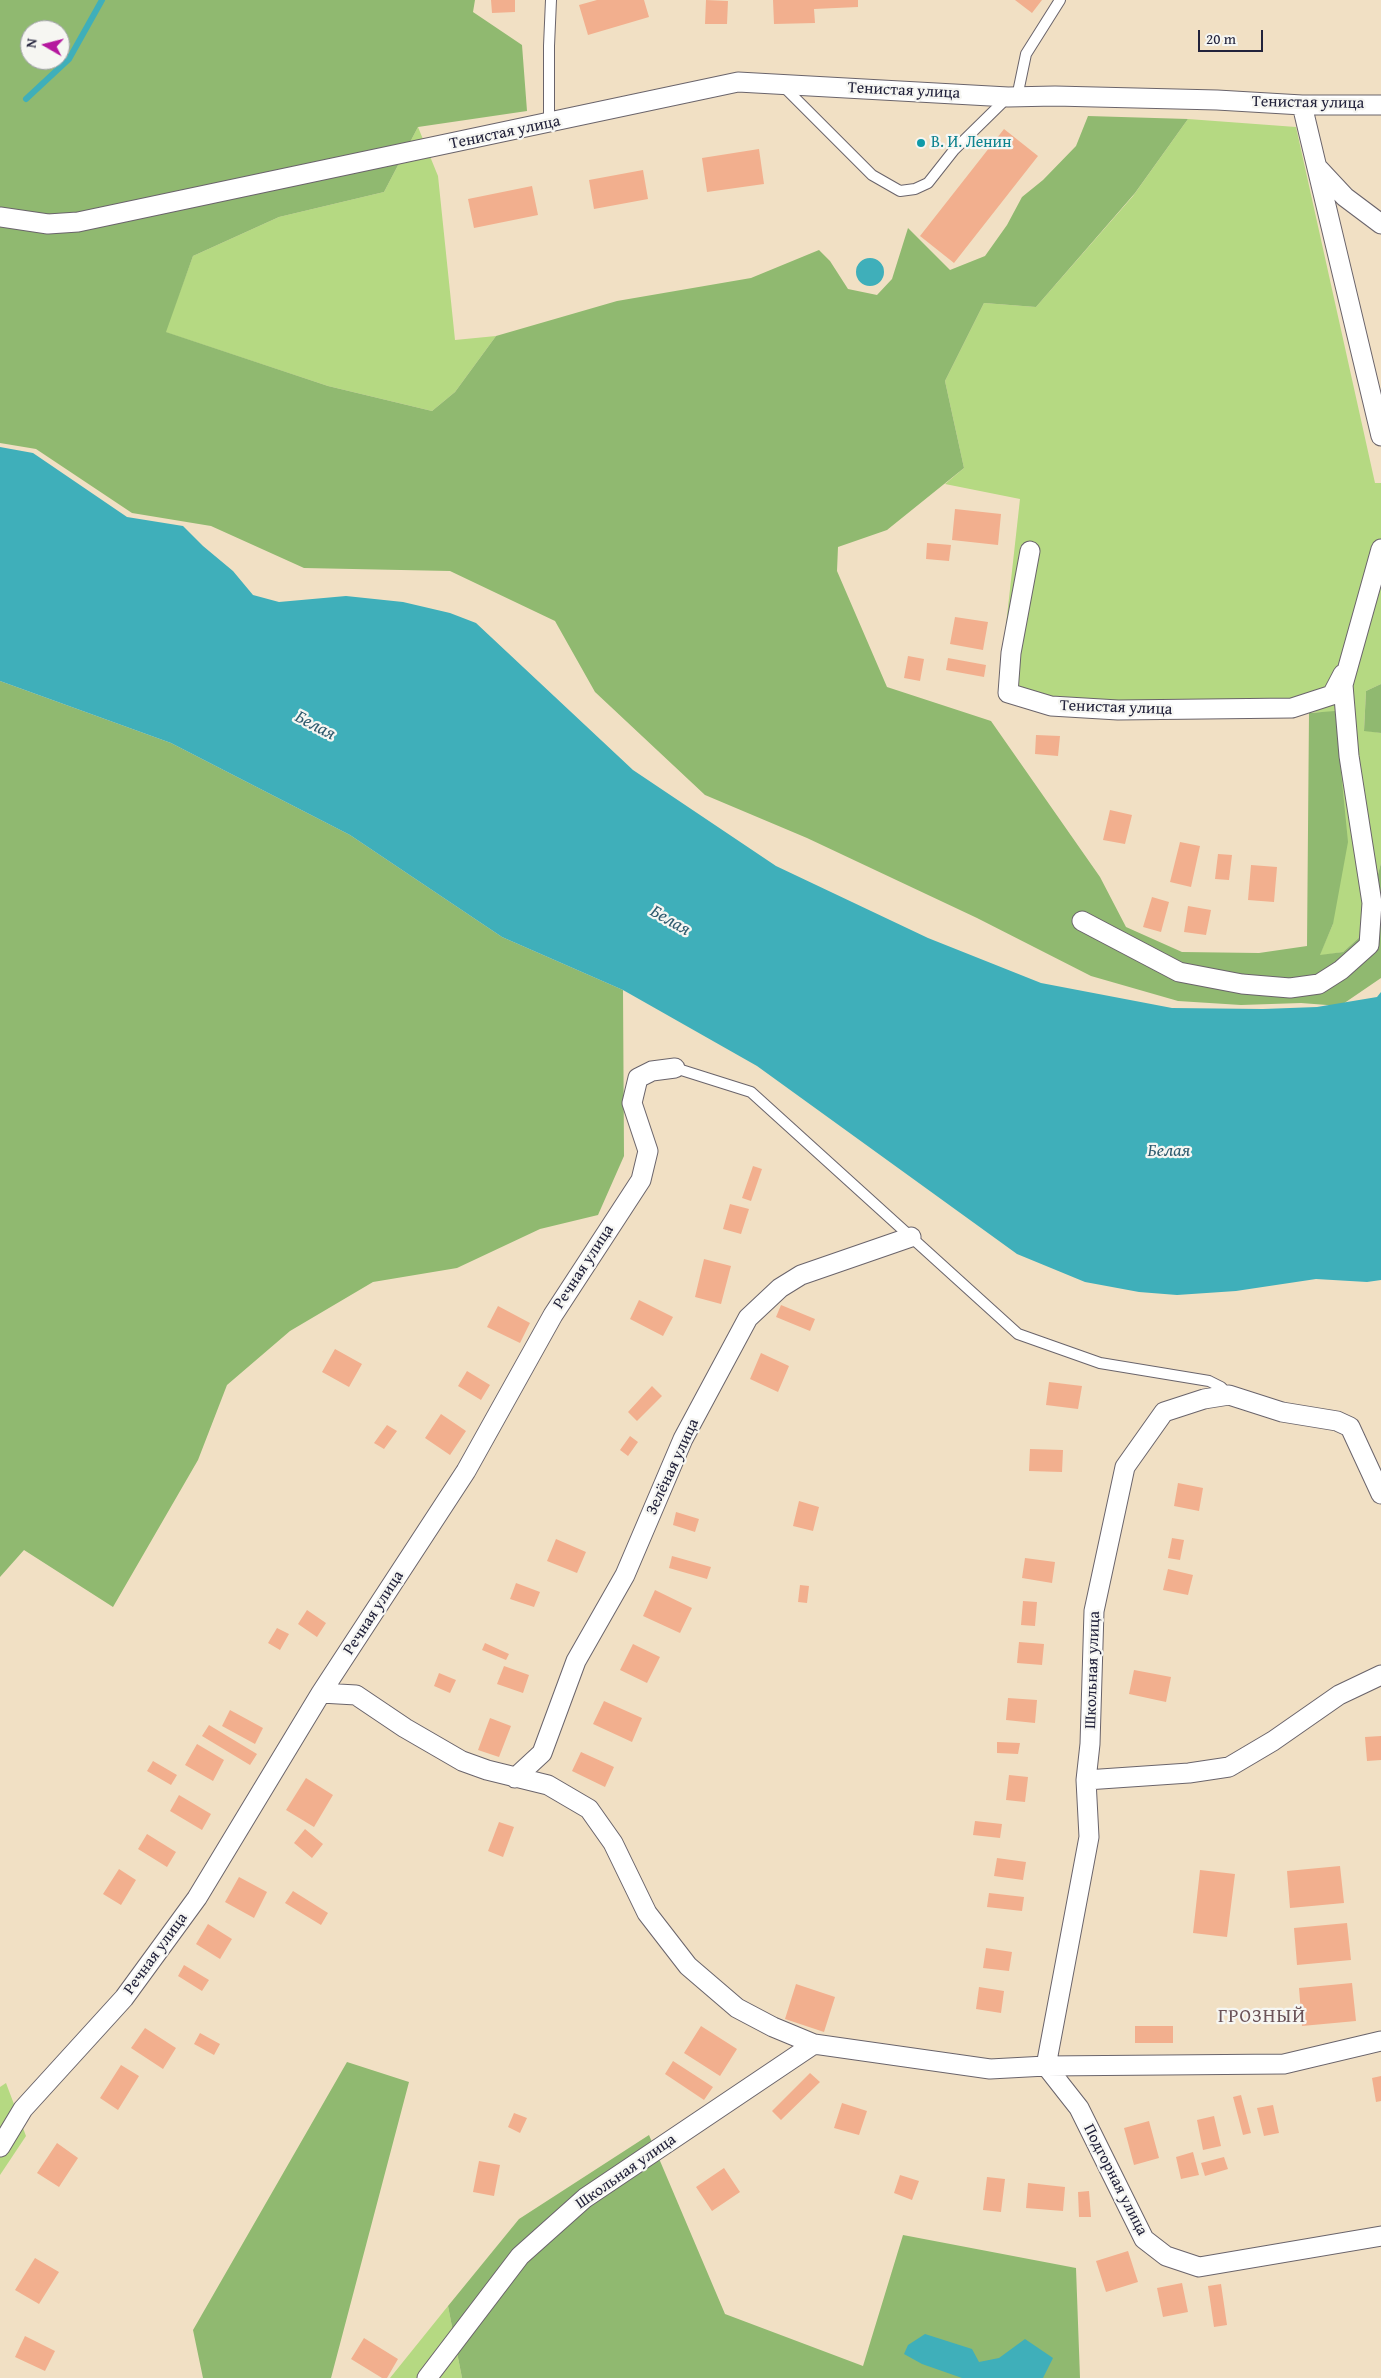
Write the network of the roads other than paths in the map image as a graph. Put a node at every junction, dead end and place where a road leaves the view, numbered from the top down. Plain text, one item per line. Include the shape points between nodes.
1 (552, 0) edge
2 (1060, 0) edge
3 (782, 84) junction
4 (1012, 97) junction
5 (1302, 105) junction
6 (1381, 105) edge
7 (549, 123) junction
8 (1317, 167) junction
9 (0, 217) edge
10 (1381, 224) edge
11 (1376, 395) edge
12 (1381, 436) edge
13 (1381, 549) edge
14 (1030, 551) dead end
15 (1350, 662) junction
16 (1082, 921) dead end
17 (675, 1068) joint
18 (911, 1237) junction
19 (1229, 1395) junction
20 (1381, 1494) edge
21 (1381, 1675) edge
22 (321, 1693) junction
23 (515, 1778) junction
24 (1086, 1780) junction
25 (1381, 2042) edge
26 (814, 2044) junction
27 (1046, 2066) junction
28 (0, 2147) edge
29 (1381, 2236) edge
30 (427, 2378) edge

1 - 7 lane via 548,46
2 - 4 lane via 1026,54
3 - 4 street, Тенистая улица
3 - 4 lane via 872,175 900,191 928,183 954,150
3 - 7 street, Тенистая улица via 738,82
4 - 5 street, Тенистая улица via 1217,100
5 - 6 street, Тенистая улица
5 - 8 street
7 - 9 street, Тенистая улица via 78,222 48,224
8 - 10 street via 1346,197
8 - 11 street
11 - 12 street
13 - 15 street
14 - 15 street, Тенистая улица via 1011,653 1008,693 1051,706 1118,710 1292,708 1332,695
15 - 16 street via 1343,685 1349,756 1372,903 1369,945 1320,984 1290,988 1242,984 1179,972
17 - 18 lane via 751,1092
17 - 22 street, Речная улица via 652,1071 638,1078 632,1103 648,1151 641,1180 553,1315 466,1471
18 - 19 lane via 1018,1334 1100,1363 1210,1381
18 - 23 street, Зелёная улица via 801,1275 780,1288 748,1318 683,1439 625,1575 576,1661 542,1753
19 - 20 street, Школьная улица via 1282,1412 1337,1421 1350,1427
19 - 24 street, Школьная улица via 1164,1412 1125,1467 1094,1611
21 - 24 street via 1339,1694 1273,1741 1229,1767
22 - 23 street via 356,1695 462,1761
22 - 28 street, Речная улица via 197,1898 124,1998 24,2109
23 - 26 street via 548,1785 589,1809 613,1844 647,1913 688,1966 737,2008
24 - 27 street, Школьная улица via 1089,1837
25 - 27 street via 1284,2064
26 - 27 street via 990,2069
26 - 30 street, Школьная улица via 584,2198 520,2256
27 - 29 street, Подгорная улица via 1079,2108 1144,2239 1166,2256 1199,2268

